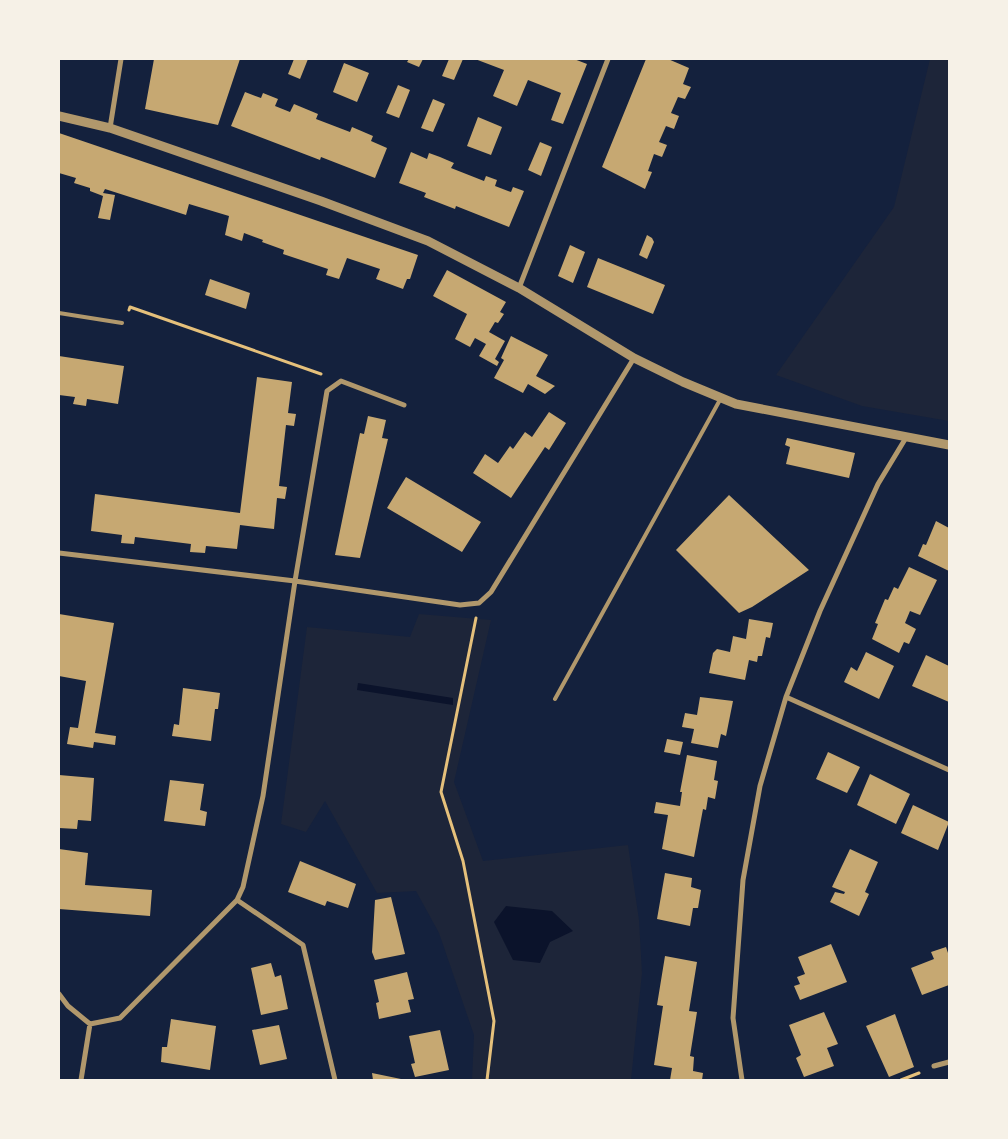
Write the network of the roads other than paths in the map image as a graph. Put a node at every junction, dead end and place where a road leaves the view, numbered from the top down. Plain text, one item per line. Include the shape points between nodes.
1 (121, 59) edge
2 (608, 59) edge
3 (59, 116) edge
4 (110, 128) junction
5 (519, 288) junction
6 (59, 313) edge
7 (122, 323) road end
8 (634, 358) junction
9 (721, 398) junction
10 (404, 405) dead end
11 (907, 436) junction
12 (949, 445) edge
13 (59, 553) edge
14 (295, 580) junction
15 (786, 697) junction
16 (555, 699) dead end
17 (949, 770) edge
18 (237, 900) junction
19 (59, 994) edge
20 (90, 1024) junction
21 (949, 1062) edge
22 (934, 1066) dead end
23 (81, 1080) edge
24 (335, 1080) edge
25 (742, 1080) edge

1 - 4 street
2 - 5 street
3 - 4 street
4 - 5 street via 428,241
5 - 8 street
6 - 7 lane
8 - 9 street
8 - 14 street via 491,592 479,603 460,606
9 - 11 street via 736,404
9 - 16 lane
10 - 14 street via 341,381 327,391
11 - 12 street
11 - 15 street via 878,484 820,610
13 - 14 street
14 - 18 street via 263,796 243,887
15 - 17 street
15 - 25 street via 760,786 742,880 733,1018
18 - 20 street via 120,1018
18 - 24 street via 304,945
19 - 20 street
20 - 23 street
21 - 22 street

